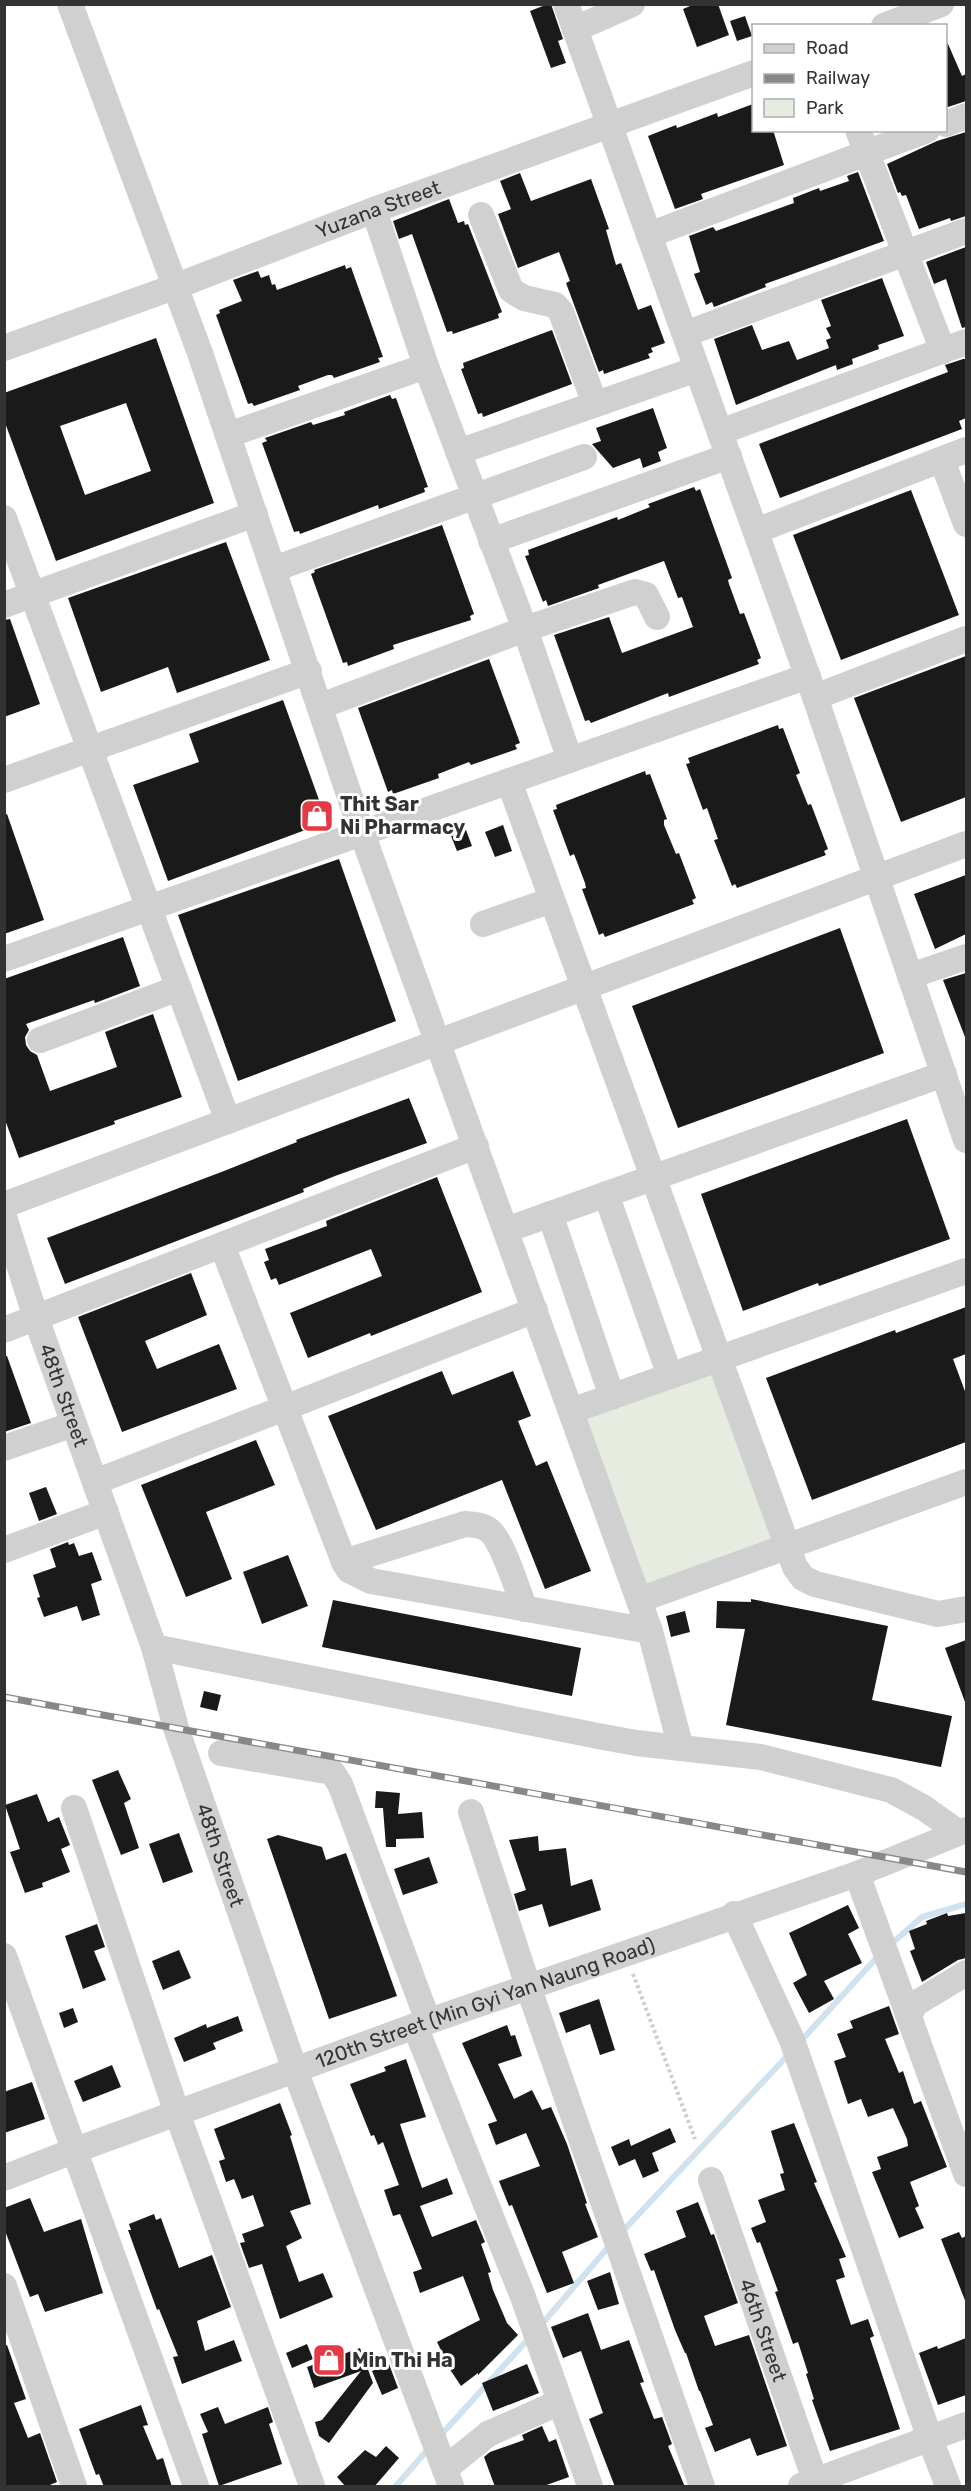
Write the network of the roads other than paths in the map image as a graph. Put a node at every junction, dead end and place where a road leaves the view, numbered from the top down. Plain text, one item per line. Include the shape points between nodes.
1 (70, 4) edge
2 (566, 4) edge
3 (632, 4) edge
4 (941, 4) edge
5 (889, 24) edge
6 (575, 29) junction
7 (752, 73) edge
8 (966, 116) edge
9 (947, 123) edge
10 (610, 126) junction
11 (916, 132) edge
12 (863, 142) edge
13 (374, 210) junction
14 (481, 215) dead end
15 (966, 231) edge
16 (649, 235) junction
17 (906, 253) junction
18 (174, 287) junction
19 (685, 334) junction
20 (955, 346) edge
21 (4, 348) edge
22 (426, 366) junction
23 (697, 369) junction
24 (595, 404) junction
25 (720, 432) junction
26 (228, 435) junction
27 (966, 450) edge
28 (458, 452) junction
29 (729, 456) junction
30 (584, 457) dead end
31 (942, 460) junction
32 (474, 497) junction
33 (255, 514) junction
34 (4, 518) edge
35 (966, 524) edge
36 (756, 531) junction
37 (491, 541) junction
38 (274, 569) junction
39 (33, 594) junction
40 (4, 605) edge
41 (657, 617) dead end
42 (525, 630) junction
43 (966, 639) edge
44 (309, 672) junction
45 (812, 687) junction
46 (321, 706) junction
47 (91, 750) junction
48 (570, 759) junction
49 (4, 780) edge
50 (509, 781) junction
51 (362, 833) junction
52 (966, 844) edge
53 (876, 878) junction
54 (552, 900) junction
55 (149, 908) junction
56 (483, 924) dead end
57 (966, 957) edge
58 (4, 959) edge
59 (910, 976) junction
60 (179, 988) junction
61 (585, 988) junction
62 (40, 1040) dead end
63 (437, 1043) junction
64 (944, 1074) junction
65 (228, 1121) junction
66 (966, 1140) edge
67 (476, 1146) junction
68 (653, 1176) junction
69 (606, 1194) junction
70 (4, 1205) edge
71 (550, 1214) junction
72 (4, 1217) edge
73 (506, 1230) junction
74 (222, 1245) junction
75 (966, 1271) edge
76 (535, 1310) junction
77 (36, 1318) junction
78 (4, 1330) edge
79 (720, 1358) junction
80 (670, 1376) junction
81 (612, 1397) junction
82 (285, 1409) junction
83 (571, 1411) junction
84 (74, 1424) junction
85 (4, 1448) edge
86 (95, 1482) junction
87 (966, 1482) edge
88 (106, 1512) junction
89 (789, 1546) junction
90 (4, 1550) edge
91 (344, 1562) junction
92 (639, 1600) junction
93 (525, 1609) junction
94 (966, 1609) edge
95 (650, 1631) junction
96 (154, 1647) junction
97 (681, 1748) junction
98 (221, 1754) dead end
99 (74, 1808) dead end
100 (471, 1812) dead end
101 (962, 1831) edge
102 (857, 1874) junction
103 (734, 1914) junction
104 (4, 1956) edge
105 (966, 1973) edge
106 (528, 1986) junction
107 (909, 2016) junction
108 (422, 2024) junction
109 (295, 2070) junction
110 (177, 2113) junction
111 (73, 2151) junction
112 (966, 2174) edge
113 (4, 2178) edge
114 (711, 2180) dead end
115 (4, 2286) edge
116 (560, 2402) junction
117 (966, 2425) edge
118 (930, 2439) junction
119 (446, 2470) edge
120 (810, 2484) edge
121 (74, 2487) edge
122 (196, 2487) edge
123 (312, 2487) edge
124 (590, 2487) edge
125 (702, 2487) edge
126 (948, 2487) edge

1 - 18 street
2 - 6 street
3 - 6 street
4 - 5 street
6 - 10 street
7 - 10 street, Yuzana Street
8 - 9 street
10 - 13 street, Yuzana Street
10 - 16 street
11 - 12 street
12 - 16 street
12 - 17 street
13 - 18 street, Yuzana Street
13 - 22 street
14 - 24 street via 512,290 524,298 555,305 561,312
15 - 17 street
16 - 19 street
17 - 19 street
17 - 20 street
18 - 21 street, Yuzana Street
18 - 26 street
19 - 23 street
20 - 25 street
22 - 26 street
22 - 28 street
23 - 24 street
23 - 25 street
24 - 28 street
25 - 29 street
26 - 33 street
27 - 31 street
28 - 32 street
29 - 36 street
29 - 37 street
30 - 32 street
31 - 35 street
31 - 36 street
32 - 37 street
32 - 38 street
33 - 38 street
33 - 39 street
34 - 39 street
36 - 45 street
37 - 42 street
38 - 44 street
39 - 40 street
39 - 47 street
41 - 42 street via 646,595 635,591
42 - 46 street
42 - 48 street
43 - 45 street
44 - 46 street
44 - 47 street
45 - 48 street
45 - 53 street
46 - 51 street
47 - 49 street
47 - 55 street
48 - 50 street
50 - 51 street
50 - 54 street
51 - 55 street
51 - 63 street
52 - 53 street
53 - 59 street
53 - 61 street
54 - 56 street
54 - 61 street
55 - 58 street
55 - 60 street
57 - 59 street
59 - 64 street
60 - 62 street
60 - 65 street
61 - 63 street
61 - 68 street
63 - 65 street
63 - 67 street
64 - 66 street
64 - 68 street
65 - 70 street
67 - 73 street
67 - 74 street
68 - 69 street
68 - 79 street
69 - 71 street
69 - 80 street
71 - 73 street
71 - 81 street
72 - 77 street, 48th Street
73 - 76 street
74 - 77 street
74 - 82 street
75 - 79 street
76 - 82 street
76 - 83 street
77 - 78 street
77 - 84 street, 48th Street
79 - 80 street
79 - 89 street
80 - 81 street
81 - 83 street
82 - 86 street
82 - 91 street
83 - 92 street
84 - 85 street
84 - 86 street, 48th Street
86 - 88 street, 48th Street
87 - 89 street
88 - 90 street
88 - 96 street, 48th Street
89 - 92 street
89 - 94 street via 795,1567 803,1578 815,1584 938,1614
91 - 93 street via 350,1570 371,1581
91 - 93 street via 465,1524 483,1527 492,1532 498,1543
92 - 95 street
93 - 95 street
95 - 97 street
96 - 97 street via 562,1730
96 - 109 street, 48th Street via 176,1728
97 - 101 street via 761,1758 891,1790
98 - 108 street via 332,1772 340,1784
99 - 110 street
100 - 106 street
101 - 102 street, 120th Street (Min Gyi Yan Naung Road)
102 - 103 street, 120th Street (Min Gyi Yan Naung Road)
102 - 107 street
103 - 106 street, 120th Street (Min Gyi Yan Naung Road)
103 - 118 street via 792,2040
104 - 111 street
105 - 107 street via 915,2004
106 - 108 street, 120th Street (Min Gyi Yan Naung Road)
106 - 125 street
107 - 112 street
108 - 109 street, 120th Street (Min Gyi Yan Naung Road)
108 - 116 street
109 - 110 street, 120th Street (Min Gyi Yan Naung Road)
109 - 119 street, 48th Street
110 - 111 street, 120th Street (Min Gyi Yan Naung Road)
110 - 123 street
111 - 113 street, 120th Street (Min Gyi Yan Naung Road)
111 - 122 street
114 - 120 street, 46th Street
115 - 121 street
116 - 119 street via 488,2434
116 - 124 street
117 - 118 street
118 - 120 street
118 - 126 street

